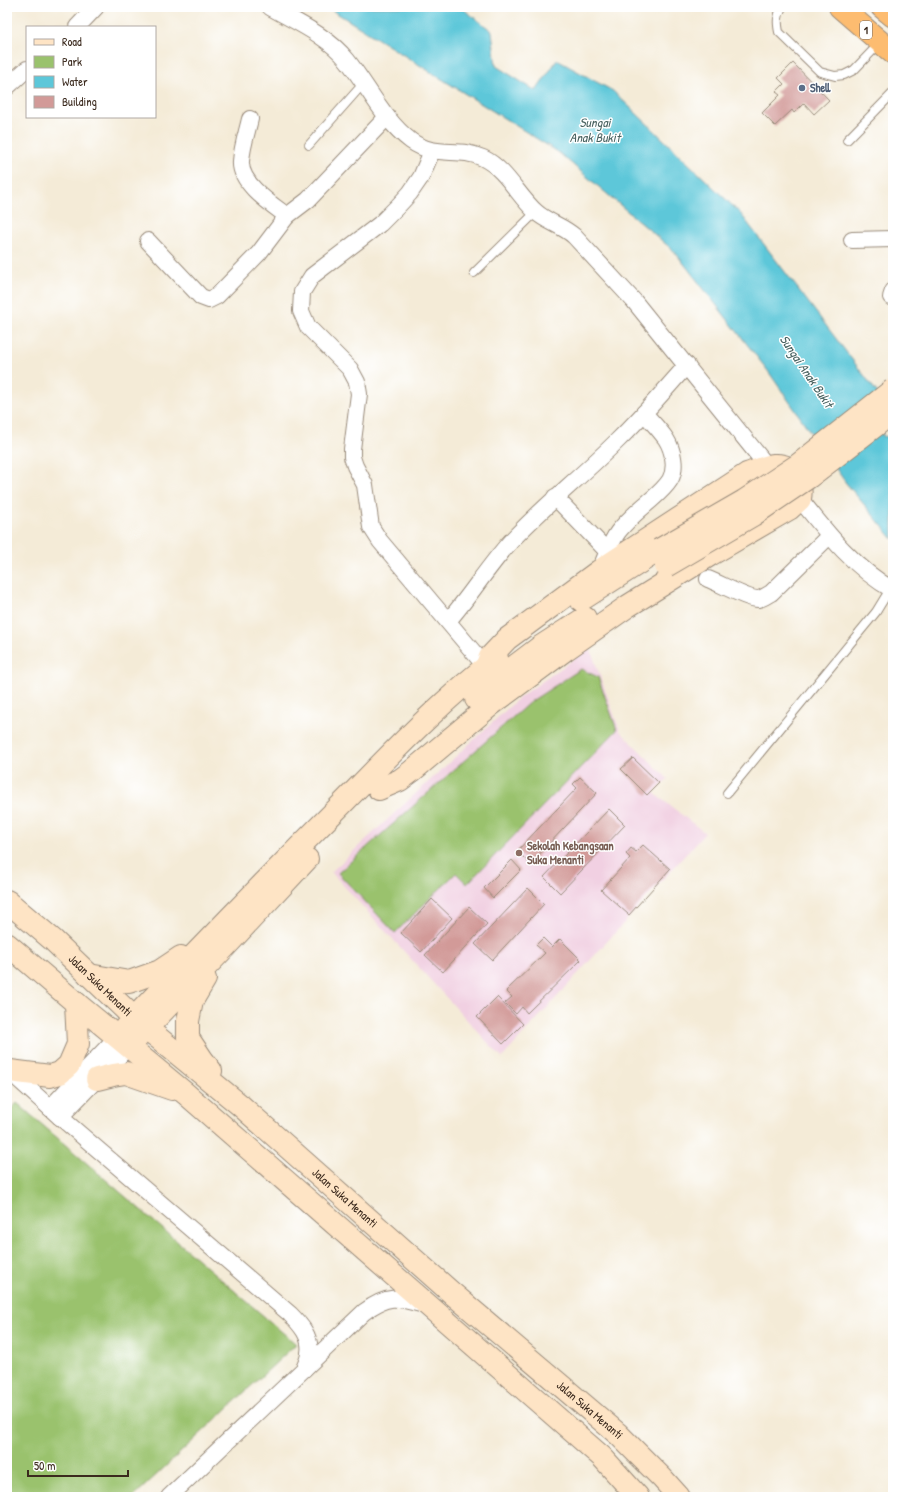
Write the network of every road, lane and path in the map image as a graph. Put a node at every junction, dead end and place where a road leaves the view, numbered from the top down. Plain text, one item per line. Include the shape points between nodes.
1 (96, 7) edge
2 (270, 7) edge
3 (782, 7) edge
4 (840, 7) edge
5 (882, 7) edge
6 (893, 16) edge
7 (78, 26) edge
8 (887, 48) edge
9 (26, 70) edge
10 (364, 84) junction
11 (7, 87) edge
12 (893, 93) edge
13 (387, 117) junction
14 (250, 119) dead end
15 (847, 140) dead end
16 (310, 145) dead end
17 (432, 151) junction
18 (536, 212) junction
19 (287, 216) junction
20 (893, 239) edge
21 (852, 240) dead end
22 (148, 241) dead end
23 (474, 273) dead end
24 (687, 365) junction
25 (893, 390) edge
26 (893, 412) edge
27 (644, 413) junction
28 (768, 466) junction
29 (555, 497) junction
30 (800, 499) junction
31 (829, 536) junction
32 (663, 558) junction
33 (603, 561) junction
34 (708, 579) dead end
35 (891, 590) edge
36 (448, 621) junction
37 (486, 667) junction
38 (379, 789) junction
39 (727, 793) dead end
40 (7, 902) edge
41 (218, 942) junction
42 (7, 944) edge
43 (89, 975) junction
44 (76, 1003) junction
45 (141, 1023) junction
46 (123, 1041) junction
47 (8, 1070) edge
48 (50, 1076) junction
49 (88, 1078) junction
50 (186, 1094) junction
51 (240, 1105) junction
52 (55, 1113) junction
53 (428, 1306) junction
54 (304, 1369) junction
55 (169, 1497) edge
56 (638, 1497) edge
57 (679, 1497) edge

1 - 7 street
2 - 10 street via 334,48
3 - 8 lane via 778,14 779,32 820,72 835,76 844,75
4 - 8 highway, 1
5 - 6 highway, 1
9 - 11 street
10 - 13 street
10 - 16 lane
12 - 15 lane
13 - 17 street via 410,140
13 - 19 street via 308,200
14 - 19 street via 241,172 253,187
17 - 18 street via 471,153 488,160
17 - 36 street via 421,177 398,206 380,224 312,276 302,292 301,311 308,327 350,369 357,382 359,394 352,449 355,466 365,485 372,527 380,541
18 - 23 lane
18 - 24 street via 574,236 634,301
19 - 22 street via 259,253 217,296 209,300 201,297
20 - 21 street
24 - 27 street
24 - 28 street
25 - 32 street, bridge via 798,465
26 - 32 street, bridge via 809,477 753,515
27 - 29 street
27 - 33 street via 671,448 673,472 665,487 618,532
28 - 30 street via 782,466 794,472 801,485
28 - 33 street via 747,474
29 - 33 street
29 - 36 street via 498,555
30 - 31 street
30 - 38 street via 789,510 710,555 565,650 492,704 400,780
31 - 34 street via 764,598 750,598
31 - 35 street
32 - 37 street via 554,617
32 - 38 street via 618,596 511,669
33 - 37 street via 507,639 490,657
35 - 39 lane via 876,612
36 - 37 street
37 - 41 street via 396,750
38 - 41 street
40 - 43 street, Jalan Suka Menanti via 53,940
41 - 43 street via 160,971 129,982
41 - 45 street
41 - 51 street via 192,1001 188,1038
42 - 44 street, Jalan Suka Menanti
43 - 45 street, Jalan Suka Menanti
44 - 46 street, Jalan Suka Menanti
44 - 48 street via 79,1035 76,1052 69,1065 60,1073
45 - 46 street
45 - 51 street, Jalan Suka Menanti
46 - 49 street
46 - 50 street, Jalan Suka Menanti
47 - 48 street
47 - 52 street
48 - 49 street
49 - 50 street via 126,1073
49 - 52 street
50 - 53 street, Jalan Suka Menanti
51 - 57 street, Jalan Suka Menanti via 453,1294 618,1434
52 - 54 street via 296,1319 308,1339 310,1353
53 - 54 street via 402,1298 376,1303 350,1324
53 - 56 street, Jalan Suka Menanti via 602,1457
54 - 55 street

